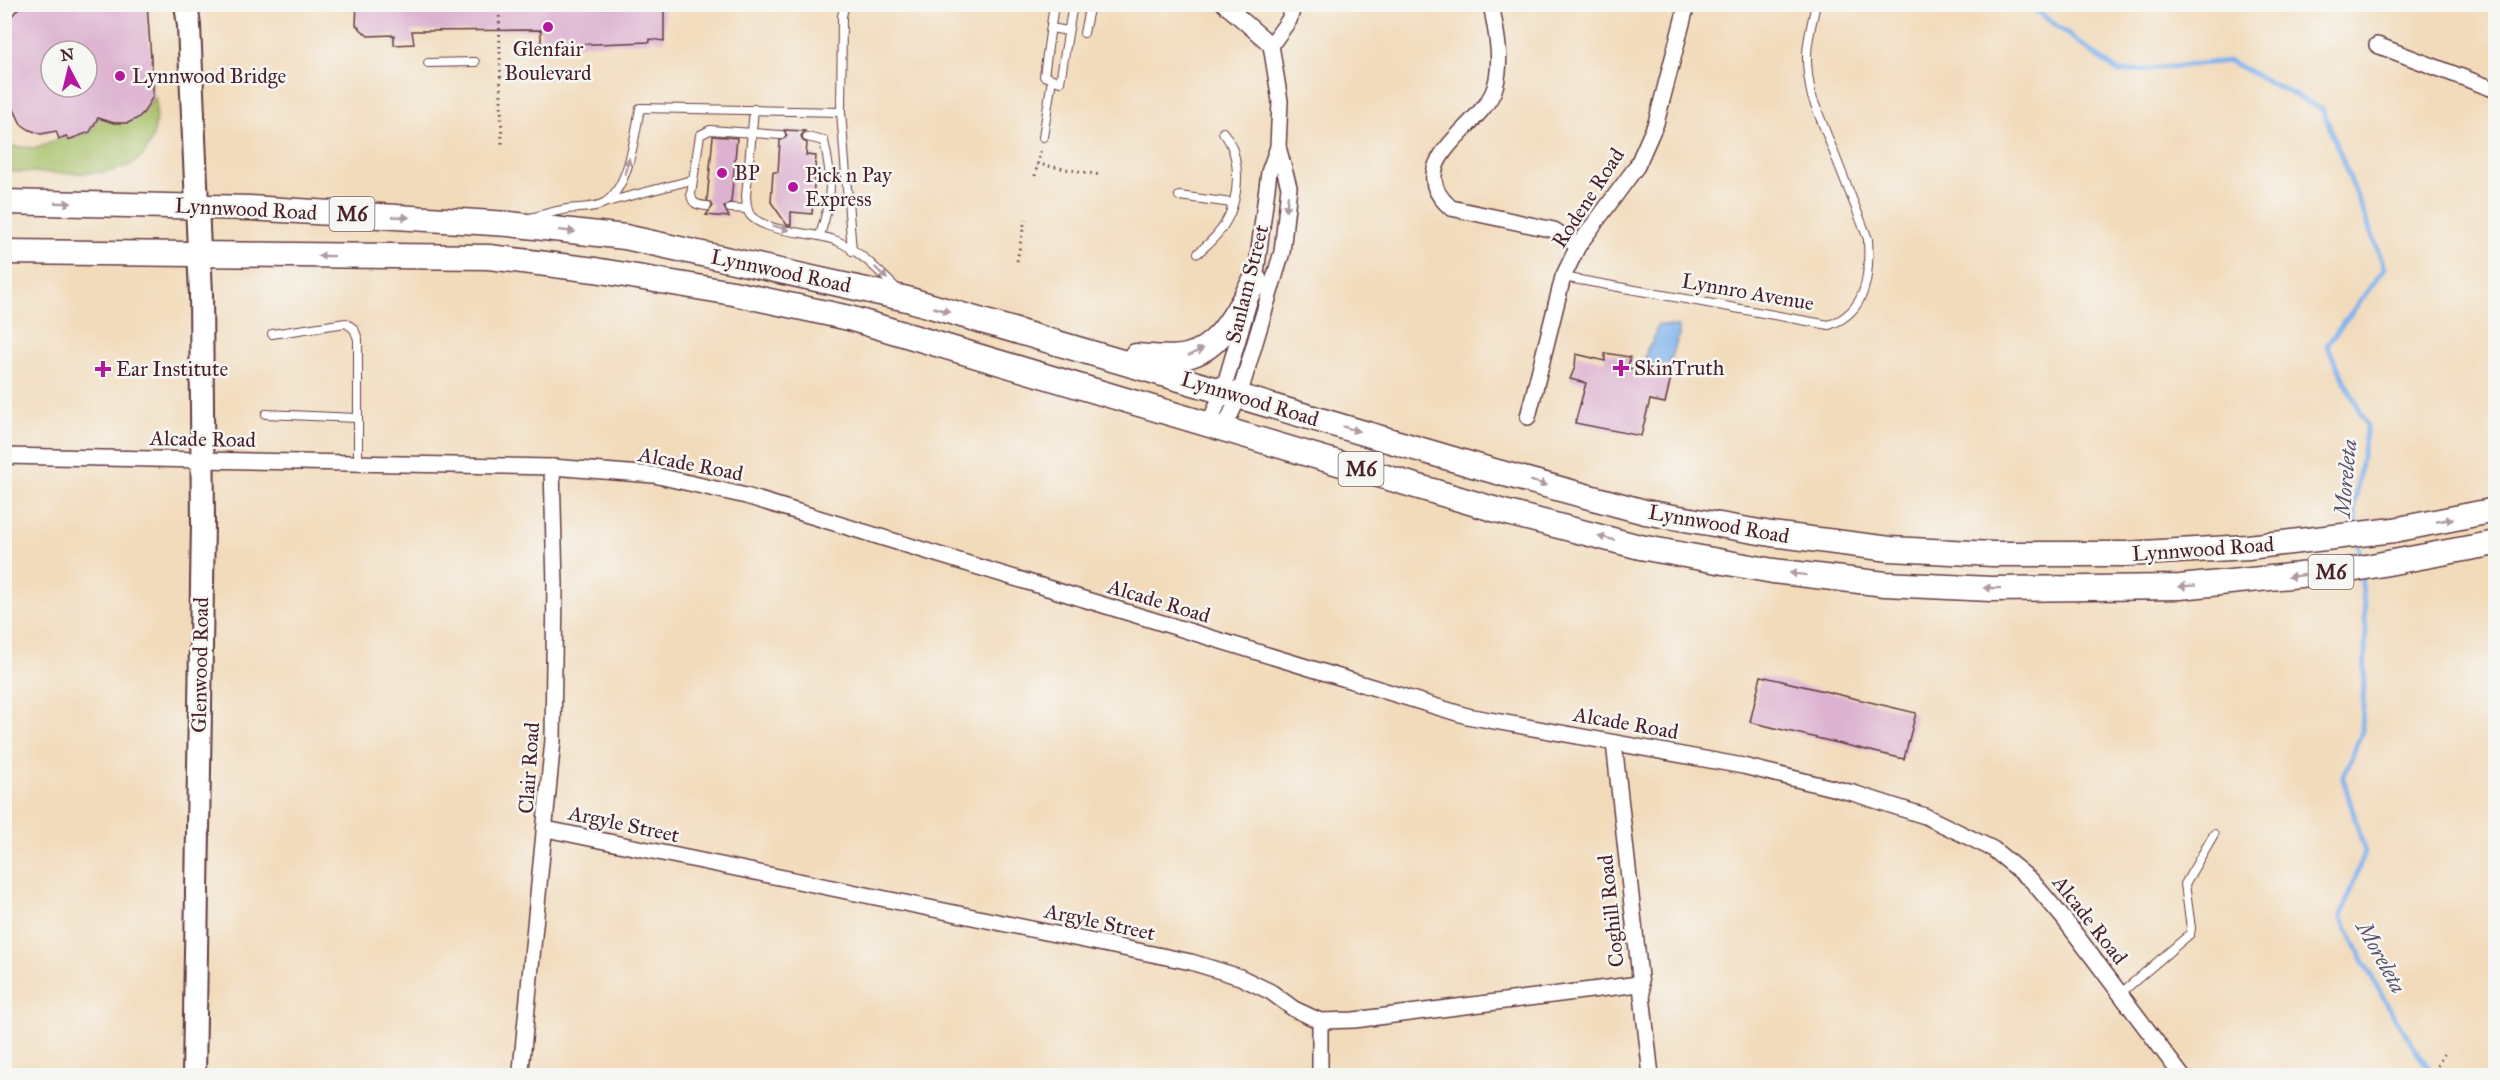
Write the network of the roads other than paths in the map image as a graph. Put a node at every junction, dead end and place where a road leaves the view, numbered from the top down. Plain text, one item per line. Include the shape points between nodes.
1 (845, 4) edge
2 (1054, 4) edge
3 (1073, 4) edge
4 (1090, 4) edge
5 (1224, 4) edge
6 (1294, 4) edge
7 (1491, 4) edge
8 (1687, 4) edge
9 (1816, 4) edge
10 (189, 12) edge
11 (1051, 28) junction
12 (1068, 31) junction
13 (1084, 33) dead end
14 (1271, 45) junction
15 (2377, 45) dead end
16 (475, 62) dead end
17 (428, 63) dead end
18 (1052, 79) junction
19 (2496, 90) edge
20 (754, 109) junction
21 (841, 112) junction
22 (752, 132) junction
23 (1223, 132) dead end
24 (781, 135) dead end
25 (807, 137) dead end
26 (1043, 137) road end
27 (1278, 147) junction
28 (692, 180) junction
29 (1179, 196) dead end
30 (4, 202) edge
31 (603, 203) junction
32 (1232, 203) junction
33 (195, 206) junction
34 (707, 206) dead end
35 (730, 208) dead end
36 (747, 209) junction
37 (509, 224) junction
38 (820, 235) junction
39 (4, 236) edge
40 (1578, 246) junction
41 (852, 251) junction
42 (4, 252) edge
43 (1198, 253) dead end
44 (198, 255) junction
45 (1563, 277) junction
46 (1255, 281) junction
47 (908, 298) junction
48 (272, 334) dead end
49 (1097, 353) junction
50 (1231, 394) junction
51 (266, 414) dead end
52 (1528, 417) dead end
53 (357, 418) junction
54 (1217, 426) junction
55 (4, 456) edge
56 (202, 460) junction
57 (358, 464) junction
58 (552, 468) junction
59 (2496, 510) edge
60 (2496, 543) edge
61 (1614, 743) junction
62 (546, 829) junction
63 (2214, 834) dead end
64 (1639, 984) junction
65 (2121, 993) junction
66 (1320, 1021) junction
67 (521, 1071) dead end
68 (194, 1076) edge
69 (1320, 1076) edge
70 (1650, 1076) edge
71 (2182, 1076) edge

1 - 21 lane
2 - 11 lane
3 - 12 lane
4 - 13 lane
5 - 14 street
6 - 14 street via 1289,20
7 - 40 street via 1499,70 1495,89 1485,108 1443,150 1433,177 1437,191 1451,208 1554,230
8 - 40 street, Rodene Road via 1656,123 1637,165
9 - 45 lane, Lynnro Avenue via 1805,52 1812,97 1868,239 1870,264 1864,292 1850,314 1829,325
10 - 33 street, Glenwood Road
11 - 12 lane
11 - 18 lane
12 - 18 lane
14 - 27 street, Sanlam Street via 1280,102
15 - 19 street
16 - 17 lane
18 - 26 lane
20 - 21 lane
20 - 22 lane
31 -> 20 lane via 615,194 623,179 640,108
21 - 41 lane
22 - 24 lane
22 - 28 lane via 710,130 700,135
22 - 36 lane
23 - 32 lane via 1232,142 1236,158
25 - 38 lane via 824,141 830,167 831,201
27 - 46 street, Sanlam Street via 1269,172
27 -> 50 street, Sanlam Street via 1289,187 1281,252
28 - 31 lane
28 - 34 lane via 692,200 696,205
29 - 32 lane
30 -> 33 main road, Lynnwood Road / M6
31 - 37 lane
32 - 43 lane via 1216,237
33 -> 37 main road, Lynnwood Road / M6
33 - 44 street, Glenwood Road
35 - 36 lane
36 -> 38 lane via 753,217 783,230
37 -> 47 main road, Lynnwood Road / M6 via 625,237
38 - 41 lane via 839,241
39 - 44 main road via 166,242 182,245
40 - 45 street, Rodene Road
41 -> 47 lane
42 - 44 main road, Lynnwood Road / M6
54 -> 44 main road, Lynnwood Road / M6 via 849,318 733,293 489,257
44 - 56 street, Glenwood Road
45 - 52 street, Rodene Road
49 -> 46 main road via 1158,358 1187,356 1202,350 1224,331
46 - 50 street, Sanlam Street
47 -> 49 main road, Lynnwood Road / M6
48 - 53 lane via 346,323 354,329 358,339
49 - 50 main road, Lynnwood Road / M6
50 - 54 street, Sanlam Street
50 -> 59 main road, Lynnwood Road / M6 via 1645,512 1890,549 2125,554 2248,547 2394,530
51 - 53 lane
53 - 57 lane
60 -> 54 main road, Lynnwood Road / M6 via 2350,570 2180,587 1991,589 1885,584 1773,571 1640,547 1500,511
55 - 56 street, Alcade Road
56 - 57 street, Alcade Road
56 - 68 street, Glenwood Road
57 - 58 street, Alcade Road
58 - 61 street, Alcade Road via 654,475 746,496 1467,716
58 - 62 street, Clair Road via 555,670
61 - 64 street, Coghill Road
61 - 65 street, Alcade Road via 1743,766 1853,793 1962,833 1993,849 2032,881
62 - 66 street, Argyle Street via 1191,962 1240,977
62 - 67 street, Clair Road
63 - 65 lane via 2185,884 2190,934
64 - 66 street, Argyle Street
64 - 70 street, Coghill Road
65 - 71 street, Alcade Road
66 - 69 street

